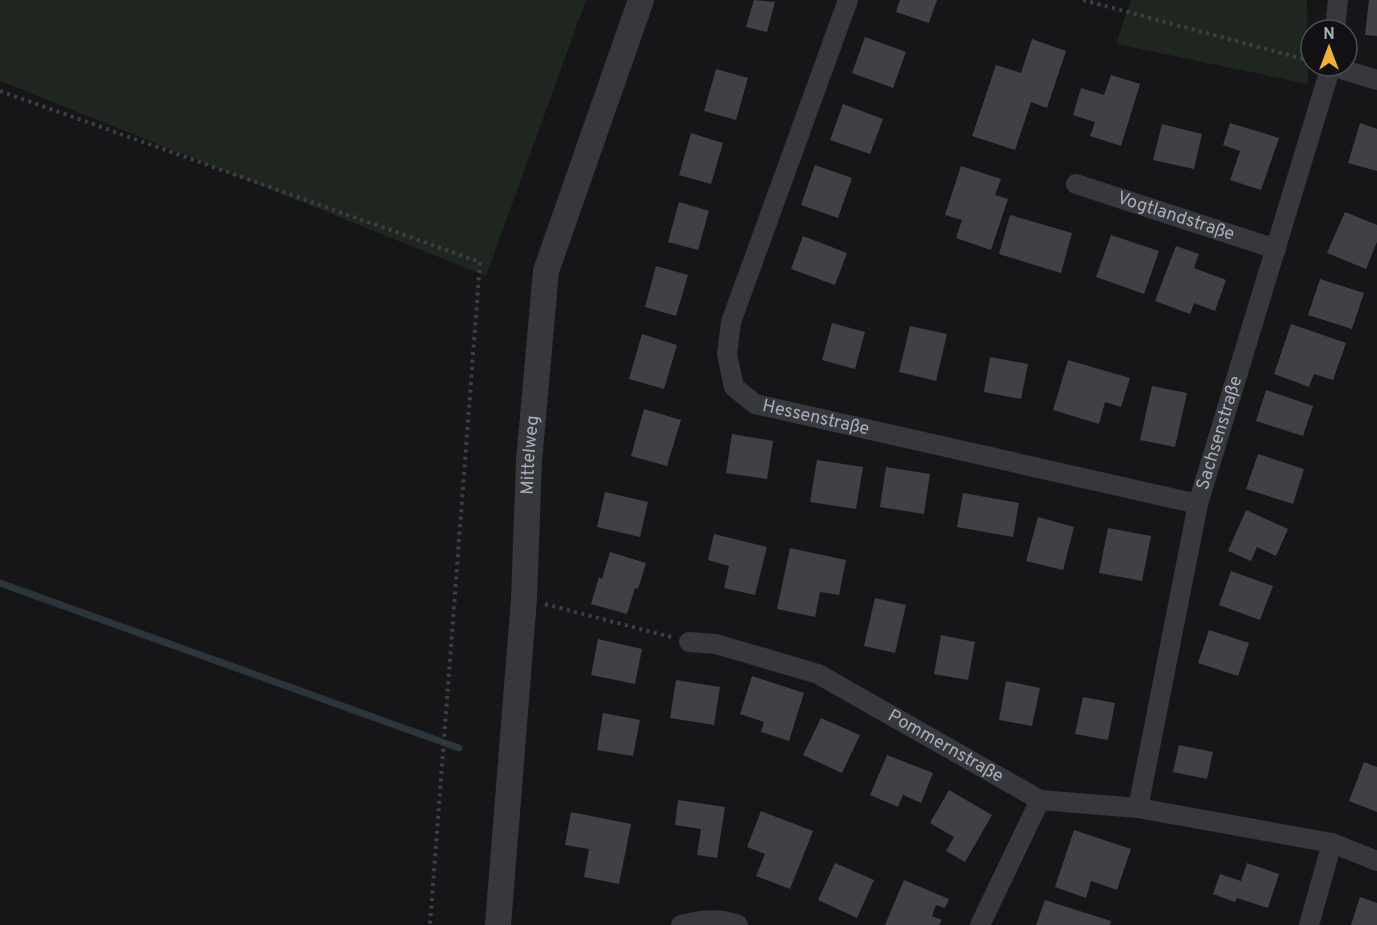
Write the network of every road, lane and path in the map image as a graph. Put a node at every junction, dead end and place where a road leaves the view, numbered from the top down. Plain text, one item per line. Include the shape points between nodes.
1 (640, 0) edge
2 (848, 0) edge
3 (1083, 0) edge
4 (1338, 0) edge
5 (1336, 18) edge
6 (1299, 58) edge
7 (1359, 75) edge
8 (1327, 78) edge
9 (1377, 80) edge
10 (0, 91) edge
11 (1077, 184) dead end
12 (1276, 249) junction
13 (1198, 504) junction
14 (524, 599) junction
15 (689, 642) joint
16 (1040, 800) junction
17 (1138, 808) junction
18 (1332, 843) junction
19 (1377, 861) edge
20 (430, 925) edge
21 (498, 925) edge
22 (681, 925) edge
23 (738, 925) edge
24 (980, 925) edge
25 (1309, 925) edge

1 - 14 street, Mittelweg via 546,271 529,461
2 - 13 street, Hessenstraße via 731,322 727,354 734,387 755,404
3 - 6 path
4 - 5 street
7 - 9 street
8 - 12 street, Sachsenstraße
10 - 20 path via 480,262
11 - 12 street, Vogtlandstraße
12 - 13 street, Sachsenstraße
13 - 17 street, Sachsenstraße
14 - 15 path
14 - 21 street, Mittelweg
15 - 16 street, Pommernstraße via 716,644 818,674
16 - 17 street, Pommernstraße
16 - 24 street
17 - 18 street, Pommernstraße
18 - 19 street, Pommernstraße
18 - 25 street
22 - 23 street via 700,920

